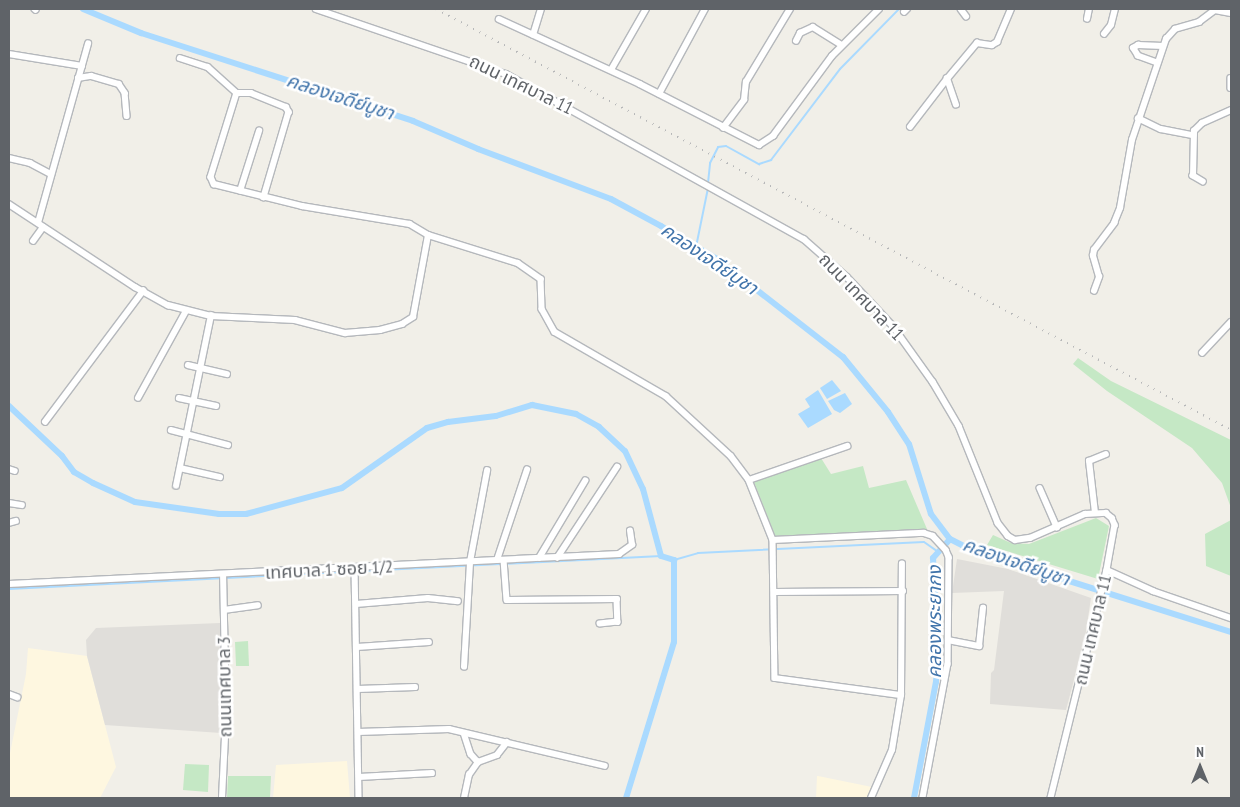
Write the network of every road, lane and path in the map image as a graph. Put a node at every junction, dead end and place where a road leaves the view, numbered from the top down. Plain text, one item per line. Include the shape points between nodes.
1 (316, 9) edge
2 (541, 9) edge
3 (646, 9) edge
4 (705, 9) edge
5 (790, 9) edge
6 (879, 9) edge
7 (961, 9) edge
8 (1011, 9) edge
9 (1089, 9) edge
10 (1115, 9) edge
11 (1231, 13) edge
12 (966, 16) dead end
13 (499, 19) dead end
14 (1087, 19) dead end
15 (1104, 34) dead end
16 (534, 35) junction
17 (796, 41) dead end
18 (88, 44) dead end
19 (842, 45) junction
20 (1163, 46) junction
21 (9, 54) edge
22 (180, 58) dead end
23 (1157, 63) junction
24 (82, 66) junction
25 (612, 70) junction
26 (78, 78) junction
27 (1231, 78) edge
28 (947, 79) junction
29 (1231, 88) edge
30 (237, 93) junction
31 (659, 94) junction
32 (956, 104) dead end
33 (1231, 110) edge
34 (126, 116) dead end
35 (1138, 118) junction
36 (910, 127) dead end
37 (723, 128) junction
38 (259, 131) dead end
39 (1193, 134) junction
40 (9, 158) edge
41 (51, 174) junction
42 (1203, 182) dead end
43 (240, 191) junction
44 (264, 197) junction
45 (9, 204) edge
46 (40, 225) junction
47 (428, 235) junction
48 (33, 241) dead end
49 (143, 291) junction
50 (1094, 292) dead end
51 (186, 311) junction
52 (211, 316) junction
53 (1231, 322) edge
54 (1202, 353) dead end
55 (188, 365) dead end
56 (202, 367) junction
57 (227, 374) dead end
58 (138, 398) dead end
59 (179, 398) dead end
60 (194, 402) junction
61 (216, 406) dead end
62 (45, 422) dead end
63 (172, 430) dead end
64 (187, 434) junction
65 (228, 445) dead end
66 (847, 446) dead end
67 (1106, 454) dead end
68 (617, 467) dead end
69 (180, 468) junction
70 (528, 470) dead end
71 (487, 471) dead end
72 (220, 477) dead end
73 (749, 480) junction
74 (585, 482) dead end
75 (176, 486) dead end
76 (1040, 488) dead end
77 (9, 504) edge
78 (22, 505) dead end
79 (1095, 513) junction
80 (16, 521) dead end
81 (9, 523) edge
82 (1057, 527) junction
83 (630, 530) dead end
84 (773, 542) junction
85 (539, 558) junction
86 (557, 558) junction
87 (501, 560) junction
88 (470, 562) junction
89 (902, 564) dead end
90 (355, 568) junction
91 (1106, 573) junction
92 (223, 575) junction
93 (9, 584) edge
94 (774, 592) junction
95 (903, 592) junction
96 (458, 601) dead end
97 (356, 604) junction
98 (258, 605) dead end
99 (983, 608) dead end
100 (224, 610) junction
101 (1231, 618) edge
102 (600, 624) dead end
103 (948, 640) junction
104 (429, 642) dead end
105 (357, 647) junction
106 (464, 667) dead end
107 (415, 686) dead end
108 (358, 689) junction
109 (9, 694) edge
110 (901, 695) junction
111 (17, 697) dead end
112 (358, 732) junction
113 (464, 733) junction
114 (507, 742) junction
115 (478, 762) junction
116 (605, 766) dead end
117 (432, 773) dead end
118 (359, 777) junction
119 (222, 798) edge
120 (360, 798) edge
121 (464, 798) edge
122 (871, 798) edge
123 (923, 798) edge
124 (1051, 798) edge

1 - 82 street, ถนน เทศบาล 11 via 496,69 804,239 847,277 893,326 959,426 1003,530 1019,540
2 - 16 street
3 - 25 street
4 - 31 street
5 - 37 street via 746,82 744,100
6 - 19 street
7 - 12 street
8 - 28 street via 997,42 992,45 977,43
9 - 14 street
10 - 15 street via 1111,25
11 - 20 street via 1215,10 1199,22 1175,30
13 - 16 street
16 - 25 street
17 - 19 street via 800,33 813,27
18 - 24 street
19 - 37 street via 766,143 749,142
20 - 23 street
20 - 23 street via 1138,45 1133,48 1138,56
21 - 24 street
22 - 30 street via 208,67
23 - 35 street
24 - 26 street
25 - 31 street
26 - 34 street via 91,76 118,84 125,93
26 - 41 street
27 - 29 street
28 - 32 street
28 - 36 street
30 - 43 street via 211,177 214,184
30 - 44 street via 251,93 289,112
31 - 37 street
33 - 39 street via 1198,125
35 - 39 street via 1161,128
35 - 50 street via 1120,208 1114,223 1094,250 1099,276
38 - 43 street
39 - 42 street via 1193,176
40 - 41 street via 30,163
41 - 46 street
43 - 44 street
44 - 47 street via 410,224
45 - 46 street
46 - 48 street
46 - 49 street
47 - 52 street via 415,311 413,317 402,324 345,333 295,320
47 - 73 street via 477,248 536,273 543,286 545,319 555,332 666,396 731,456
49 - 51 street
49 - 62 street
51 - 52 street
51 - 58 street
52 - 56 street
53 - 54 street
55 - 56 street
56 - 57 street
56 - 60 street
59 - 60 street
60 - 61 street
60 - 64 street
63 - 64 street
64 - 65 street
64 - 69 street
66 - 73 street
67 - 79 street via 1089,461
68 - 86 street
69 - 72 street
69 - 75 street
70 - 87 street
71 - 88 street
73 - 84 street
74 - 85 street
76 - 82 street
77 - 78 street
79 - 82 street, ถนน เทศบาล 11
79 - 91 street, ถนน เทศบาล 11 via 1106,513 1115,525
80 - 81 street
83 - 86 street, เทศบาล 1 ซอย 1/2 via 632,545 626,552
84 - 94 street
84 - 103 street via 918,533 933,536 946,550
85 - 86 street, เทศบาล 1 ซอย 1/2
85 - 87 street, เทศบาล 1 ซอย 1/2
87 - 88 street, เทศบาล 1 ซอย 1/2
87 - 102 street via 507,600 618,599 618,622
88 - 90 street, เทศบาล 1 ซอย 1/2
88 - 106 street
89 - 95 street
90 - 92 street, เทศบาล 1 ซอย 1/2
90 - 97 street
91 - 101 street
91 - 124 street, ถนน เทศบาล 11
92 - 93 street, เทศบาล 1 ซอย 1/2
92 - 100 street, ถนนเทศบาล 3
94 - 95 street
94 - 110 street via 775,678
95 - 110 street
96 - 97 street via 428,598
97 - 105 street
98 - 100 street
99 - 103 street via 979,646
100 - 119 street, ถนนเทศบาล 3 via 226,715
103 - 123 street via 947,679
104 - 105 street
105 - 108 street
107 - 108 street
108 - 112 street
109 - 111 street
110 - 122 street via 892,750
112 - 113 street via 449,729
112 - 118 street
113 - 114 street
113 - 115 street via 471,754
114 - 115 street via 497,755
114 - 116 street
115 - 121 street via 469,775
117 - 118 street
118 - 120 street

